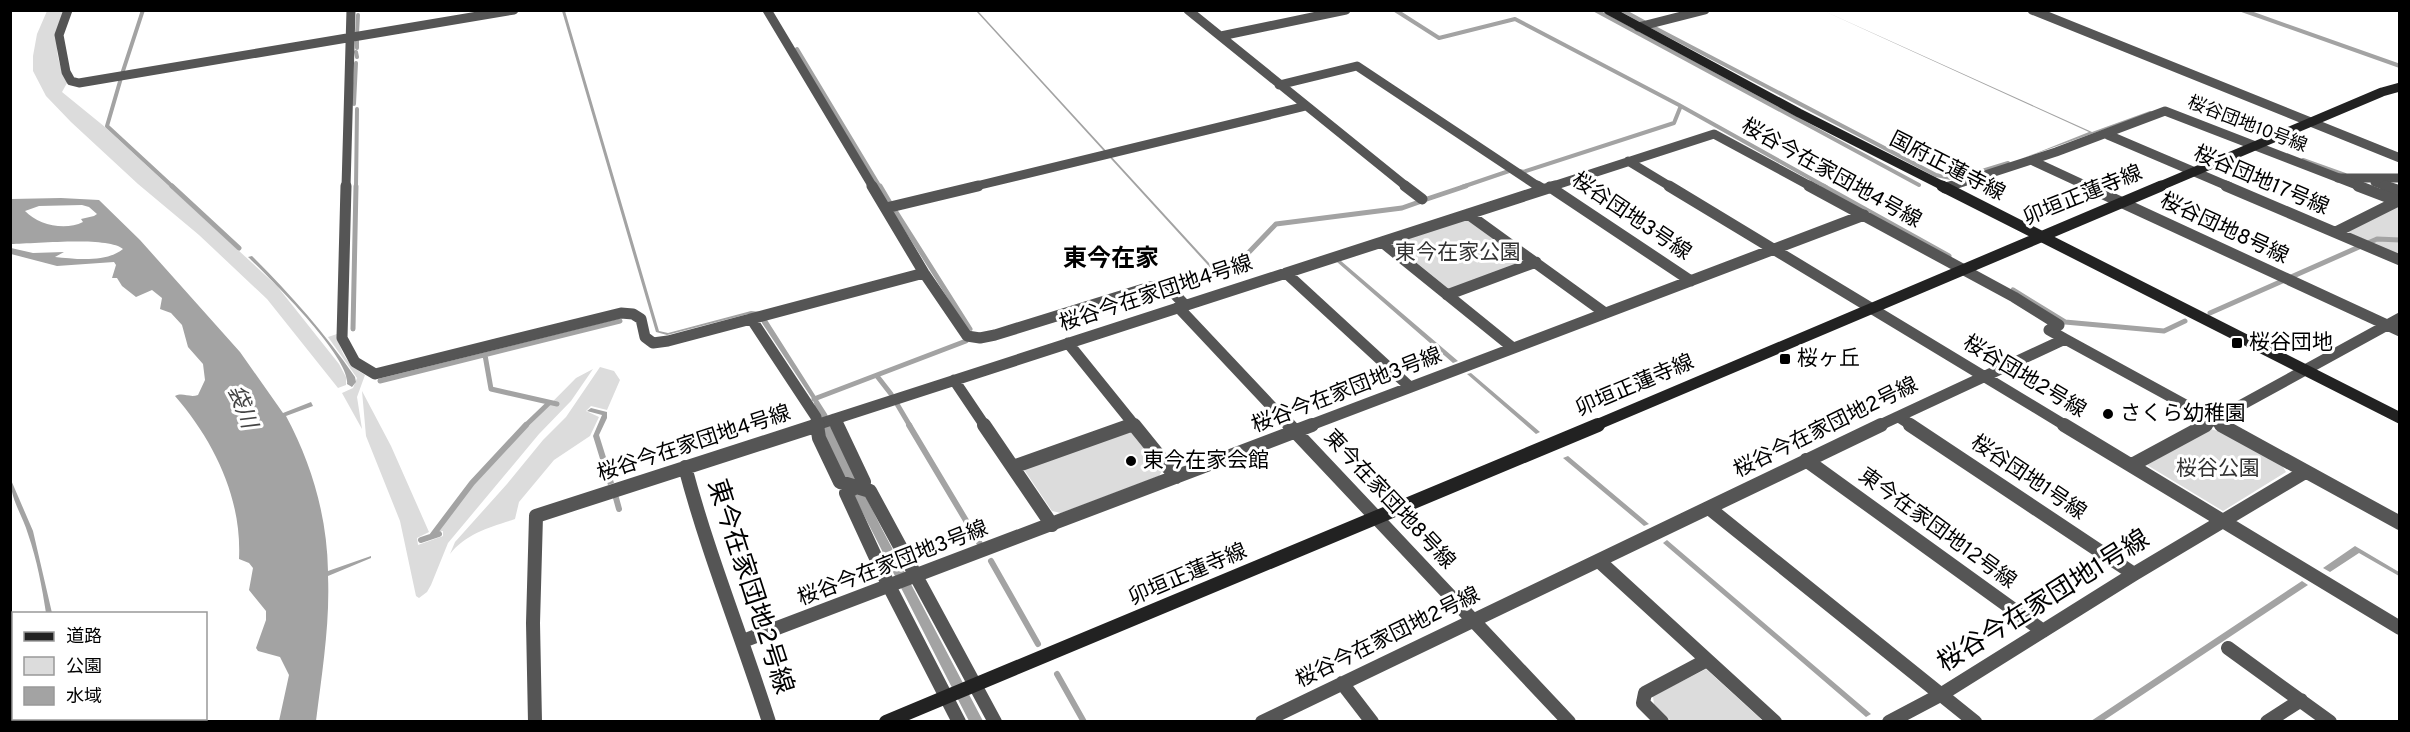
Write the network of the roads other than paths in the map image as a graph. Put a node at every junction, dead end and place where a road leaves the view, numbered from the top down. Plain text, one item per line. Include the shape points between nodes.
1 (68, 10) edge
2 (351, 10) edge
3 (514, 10) edge
4 (767, 10) edge
5 (1188, 10) edge
6 (1346, 10) edge
7 (1608, 10) edge
8 (1705, 10) edge
9 (2032, 10) edge
10 (1638, 27) junction
11 (1221, 36) junction
12 (350, 38) junction
13 (1279, 85) junction
14 (2400, 87) edge
15 (1306, 106) junction
16 (2311, 122) junction
17 (2108, 135) junction
18 (2256, 147) junction
19 (2400, 158) edge
20 (1628, 161) junction
21 (2033, 161) junction
22 (2195, 172) junction
23 (2338, 178) junction
24 (2400, 178) edge
25 (2367, 179) junction
26 (1546, 188) junction
27 (1945, 188) junction
28 (2399, 198) edge
29 (1422, 199) dead end
30 (2122, 203) junction
31 (886, 208) junction
32 (1468, 214) junction
33 (1864, 215) junction
34 (2336, 232) junction
35 (2041, 236) junction
36 (1382, 242) junction
37 (1774, 249) junction
38 (2400, 260) edge
39 (1536, 262) junction
40 (1963, 269) junction
41 (924, 273) junction
42 (1286, 273) junction
43 (1691, 281) junction
44 (1447, 295) junction
45 (1182, 306) junction
46 (1871, 308) junction
47 (1605, 313) junction
48 (2400, 318) edge
49 (752, 320) junction
50 (2387, 325) junction
51 (2400, 331) edge
52 (2065, 339) junction
53 (1068, 343) junction
54 (1513, 348) junction
55 (2305, 369) junction
56 (1984, 375) junction
57 (954, 380) junction
58 (1410, 387) junction
59 (1899, 417) junction
60 (2400, 418) edge
61 (834, 419) junction
62 (2212, 420) junction
63 (1133, 424) junction
64 (816, 426) junction
65 (1295, 432) junction
66 (1806, 460) junction
67 (2132, 465) junction
68 (685, 467) junction
69 (1013, 467) junction
70 (2305, 472) junction
71 (1176, 477) junction
72 (855, 488) junction
73 (1709, 508) junction
74 (1378, 518) junction
75 (2222, 520) junction
76 (2400, 523) edge
77 (1052, 525) junction
78 (1599, 561) junction
79 (2134, 574) junction
80 (916, 577) junction
81 (890, 587) junction
82 (1472, 621) junction
83 (2400, 628) edge
84 (2043, 631) junction
85 (743, 641) junction
86 (2228, 648) dead end
87 (1707, 660) junction
88 (1342, 683) junction
89 (976, 686) junction
90 (1942, 694) junction
91 (947, 698) junction
92 (2301, 700) junction
93 (534, 722) edge
94 (769, 722) edge
95 (886, 722) edge
96 (959, 722) edge
97 (995, 722) edge
98 (1262, 722) edge
99 (1372, 722) edge
100 (1569, 722) edge
101 (1662, 722) edge
102 (1775, 722) edge
103 (1889, 722) edge
104 (1975, 722) edge
105 (2267, 722) edge
106 (2330, 722) edge

1 - 12 street via 58,35 66,72 71,81 80,83
2 - 12 street
3 - 12 street
4 - 31 street
5 - 11 street
6 - 11 street
7 - 10 main road, 国府正蓮寺線
8 - 10 street
9 - 16 street
10 - 27 main road, 国府正蓮寺線
11 - 13 street
12 - 49 street via 342,338 355,362 363,368 375,374 621,313 641,319 645,337 653,343
13 - 15 street
13 - 26 street, 桜谷団地3号線 via 1358,66
14 - 16 main road, 卯垣正蓮寺線
15 - 29 street
15 - 31 street
16 - 18 main road, 卯垣正蓮寺線
16 - 19 street
17 - 18 street, 桜谷団地10号線 via 2165,111
17 - 21 street, 桜谷団地10号線
17 - 22 street, 桜谷団地17号線
18 - 22 main road, 卯垣正蓮寺線
18 - 23 street, 桜谷団地10号線
20 - 26 street, 桜谷今在家団地4号線
20 - 33 street, 桜谷今在家団地4号線 via 1719,135
20 - 37 street, 桜谷団地2号線
21 - 27 street, 桜谷団地10号線
21 - 30 street, 桜谷団地8号線
22 - 30 main road, 卯垣正蓮寺線
22 - 34 street, 桜谷団地17号線
23 - 25 street
23 - 28 street, 桜谷団地10号線
24 - 25 street
25 - 28 street
26 - 32 street, 桜谷今在家団地4号線
26 - 43 street, 桜谷団地3号線
27 - 35 main road, 国府正蓮寺線
28 - 34 street
30 - 35 main road, 卯垣正蓮寺線
30 - 50 street, 桜谷団地8号線
31 - 41 street
32 - 36 street, 桜谷今在家団地4号線
32 - 39 street
33 - 37 street, 桜谷今在家団地3号線
33 - 40 street, 桜谷今在家団地4号線
34 - 38 street, 桜谷団地17号線
35 - 40 main road, 卯垣正蓮寺線
35 - 55 main road, 国府正蓮寺線
36 - 42 street, 桜谷今在家団地4号線
36 - 44 street
37 - 43 street, 桜谷今在家団地3号線
37 - 46 street, 桜谷団地2号線
39 - 44 street
39 - 47 street
40 - 46 main road, 卯垣正蓮寺線
40 - 52 street, 桜谷今在家団地4号線 via 2059,325 2049,330
41 - 45 street, 東今在家団地8号線 via 967,336 980,338 1150,286 1166,285
41 - 49 street
42 - 45 street, 桜谷今在家団地4号線
42 - 58 street
43 - 47 street, 桜谷今在家団地3号線
44 - 54 street
45 - 53 street, 桜谷今在家団地4号線
45 - 65 street, 東今在家団地8号線
46 - 56 street, 桜谷団地2号線
46 - 74 main road, 卯垣正蓮寺線
47 - 54 street, 桜谷今在家団地3号線
48 - 50 street
49 - 64 street via 816,417
50 - 51 street, 桜谷団地8号線
50 - 55 street
52 - 56 street, 桜谷今在家団地2号線
52 - 62 street
53 - 57 street, 桜谷今在家団地4号線
53 - 63 street
54 - 58 street, 桜谷今在家団地3号線
55 - 60 main road, 国府正蓮寺線
55 - 62 street
56 - 59 street, 桜谷今在家団地2号線
56 - 67 street, 桜谷団地2号線
57 - 61 street, 桜谷今在家団地4号線
57 - 69 street
58 - 65 street, 桜谷今在家団地3号線
59 - 66 street, 桜谷今在家団地2号線
59 - 79 street, 桜谷団地1号線
61 - 64 street, 桜谷今在家団地4号線
61 - 72 street via 864,482
62 - 67 street
62 - 70 street
63 - 69 street
63 - 71 street
64 - 68 street, 桜谷今在家団地4号線
64 - 72 street via 840,482
65 - 71 street, 桜谷今在家団地3号線
65 - 74 street, 東今在家団地8号線
66 - 73 street, 桜谷今在家団地2号線
66 - 84 street, 東今在家団地12号線
67 - 75 street, 桜谷団地2号線
68 - 85 street, 東今在家団地2号線 via 702,531
68 - 93 street, 桜谷今在家団地4号線 via 536,516
69 - 77 street
70 - 75 street, 桜谷今在家団地1号線
70 - 76 street
71 - 77 street, 桜谷今在家団地3号線
72 - 80 street via 870,491
72 - 81 street via 846,493
73 - 78 street, 桜谷今在家団地2号線
73 - 90 street
74 - 82 street, 東今在家団地8号線
74 - 89 main road, 卯垣正蓮寺線
75 - 79 street, 桜谷今在家団地1号線
75 - 83 street, 桜谷団地2号線
77 - 80 street, 桜谷今在家団地3号線
78 - 82 street, 桜谷今在家団地2号線
78 - 87 street
79 - 84 street, 桜谷今在家団地1号線
80 - 81 street, 桜谷今在家団地3号線
80 - 89 street
81 - 85 street, 桜谷今在家団地3号線
81 - 91 street
82 - 88 street, 桜谷今在家団地2号線
82 - 100 street, 東今在家団地8号線
84 - 90 street, 桜谷今在家団地1号線
85 - 94 street, 東今在家団地2号線
86 - 92 street
87 - 101 street via 1645,693 1643,703
87 - 102 street
88 - 98 street, 桜谷今在家団地2号線
88 - 99 street
89 - 91 main road, 卯垣正蓮寺線
89 - 97 street
90 - 103 street, 桜谷今在家団地1号線
90 - 104 street
91 - 95 main road, 卯垣正蓮寺線
91 - 96 street
92 - 105 street
92 - 106 street

